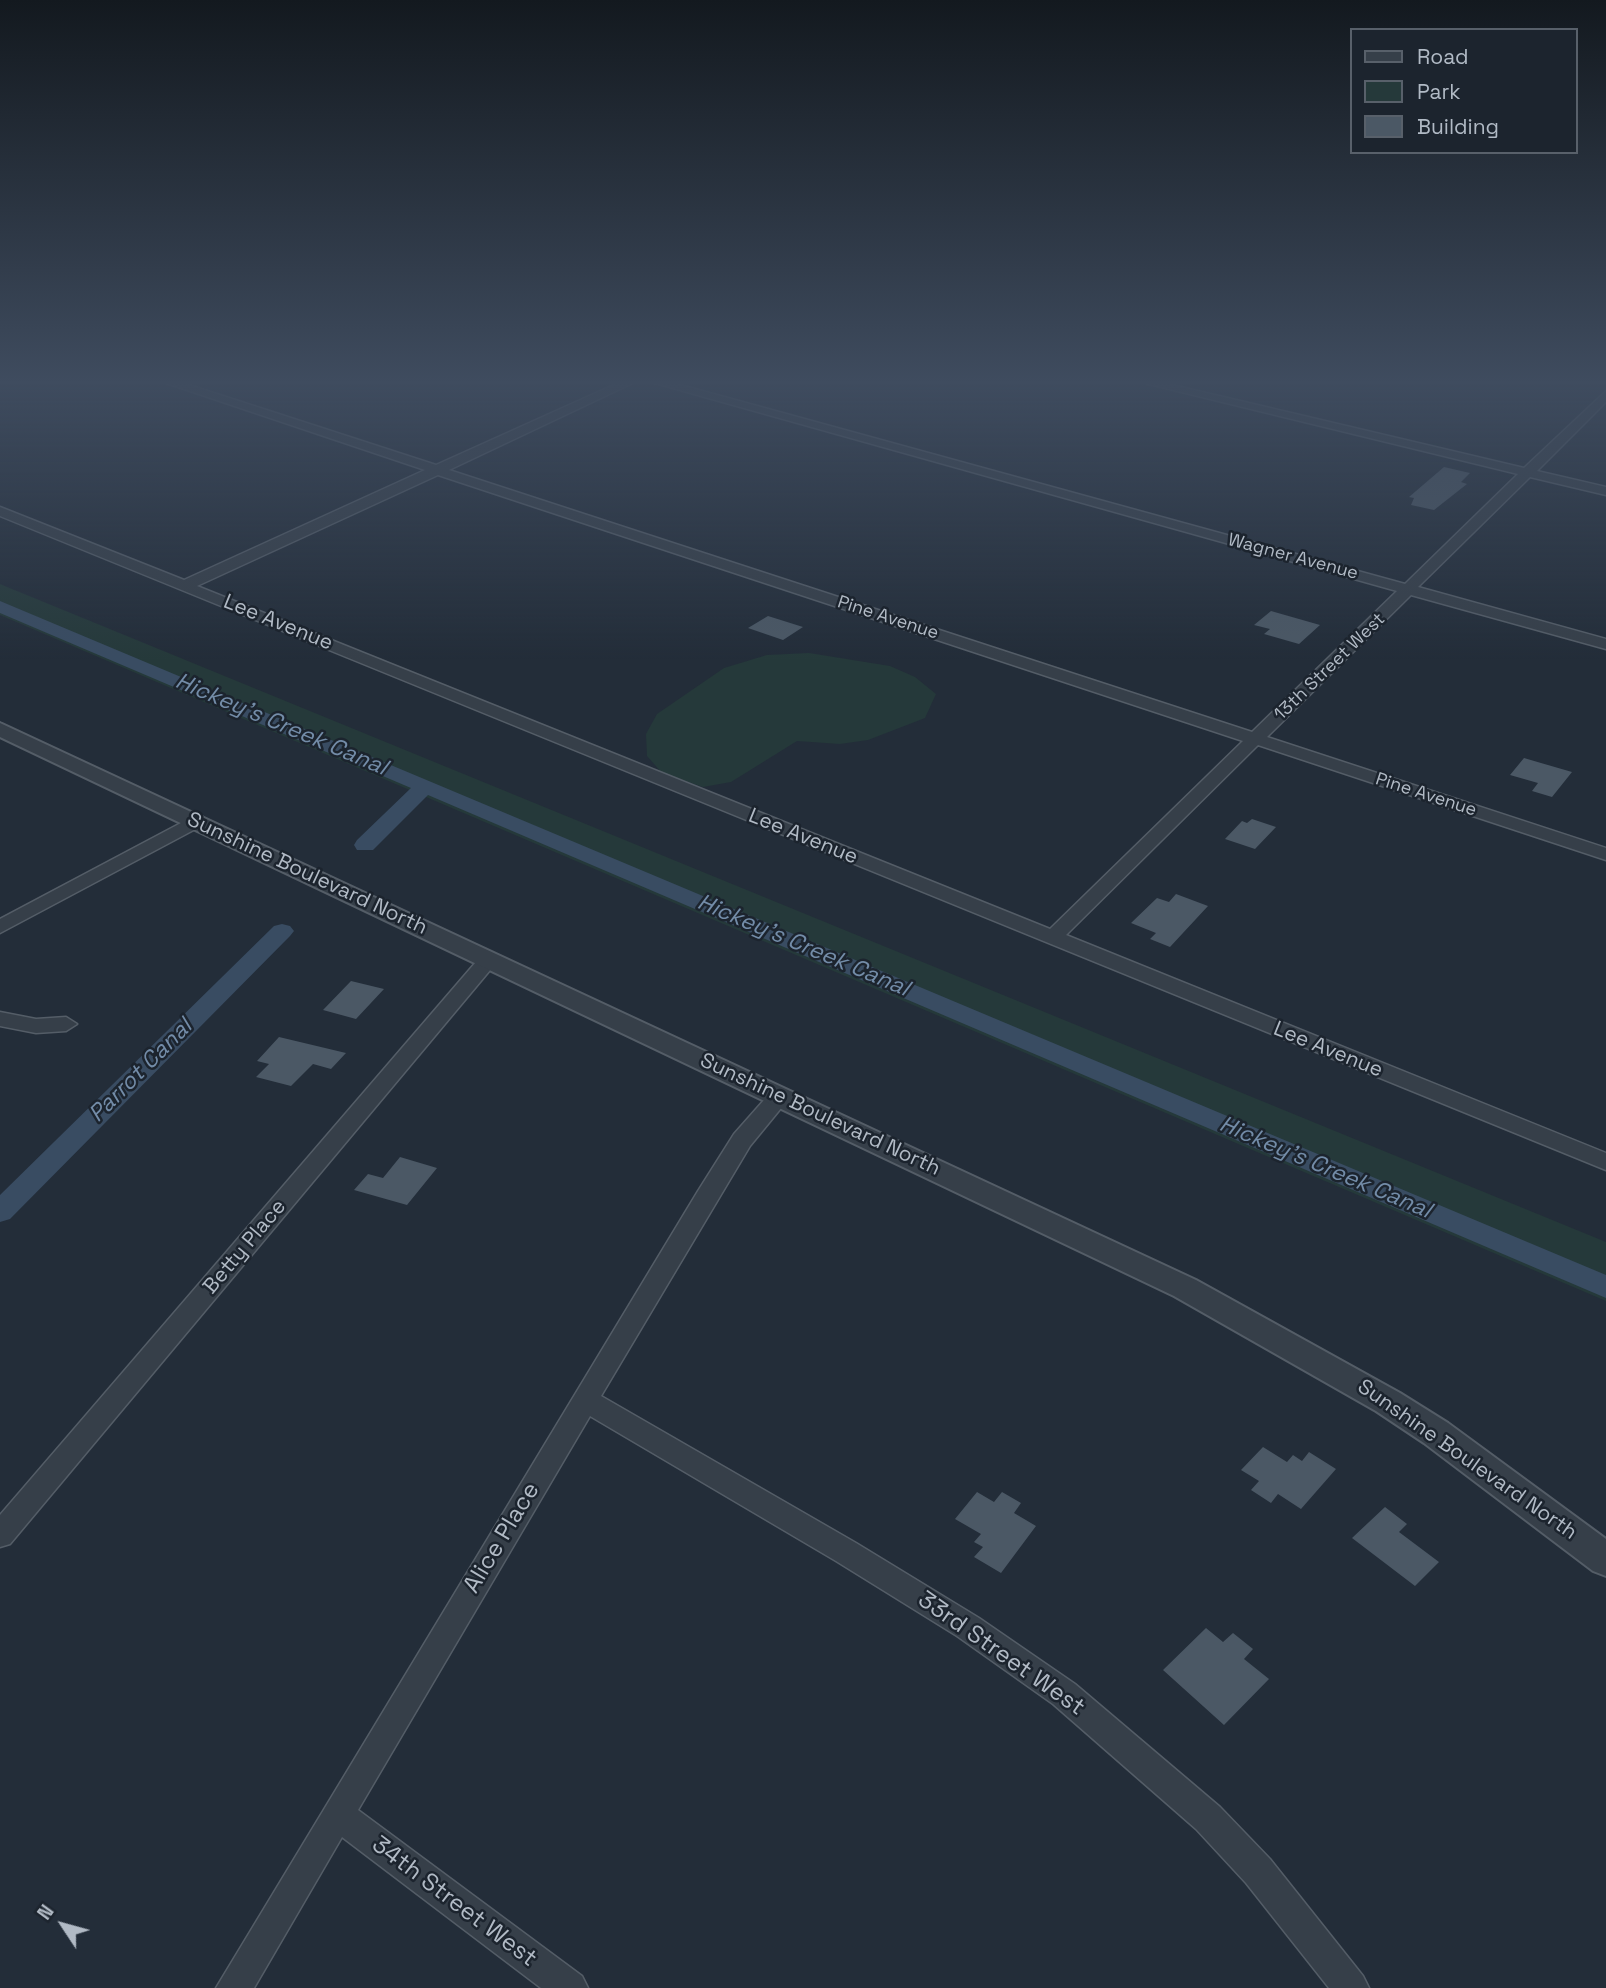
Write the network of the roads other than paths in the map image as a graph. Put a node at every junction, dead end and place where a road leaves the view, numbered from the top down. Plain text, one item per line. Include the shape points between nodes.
1 (425, 475) edge
2 (455, 475) edge
3 (994, 475) edge
4 (1524, 475) edge
5 (1539, 475) edge
6 (1606, 491) edge
7 (0, 511) edge
8 (184, 586) junction
9 (1409, 589) junction
10 (1606, 644) edge
11 (2, 732) edge
12 (1257, 739) junction
13 (196, 821) junction
14 (1606, 854) edge
15 (0, 926) edge
16 (1052, 938) junction
17 (489, 960) junction
18 (0, 1019) edge
19 (66, 1024) dead end
20 (780, 1096) junction
21 (1606, 1162) edge
22 (585, 1400) junction
23 (0, 1535) edge
24 (1606, 1560) edge
25 (338, 1815) junction
26 (234, 1988) edge
27 (570, 1988) edge
28 (1351, 1988) edge

1 - 8 street
2 - 12 street, Pine Avenue
3 - 9 street, Wagner Avenue
4 - 9 street, 13th Street West
5 - 6 street
7 - 8 street, Lee Avenue
8 - 16 street, Lee Avenue
9 - 10 street, Wagner Avenue
9 - 12 street, 13th Street West
11 - 13 street, Sunshine Boulevard North
12 - 14 street, Pine Avenue
12 - 16 street, 13th Street West
13 - 15 street
13 - 17 street, Sunshine Boulevard North
16 - 21 street, Lee Avenue
17 - 20 street, Sunshine Boulevard North
17 - 23 street, Betty Place
18 - 19 street via 37,1026
20 - 22 street, Alice Place via 728,1163
20 - 24 street, Sunshine Boulevard North via 1185,1289 1340,1373 1436,1433
22 - 25 street, Alice Place
22 - 28 street, 33rd Street West via 846,1552 968,1627 1064,1694 1208,1818 1307,1930
25 - 26 street, Alice Place
25 - 27 street, 34th Street West

